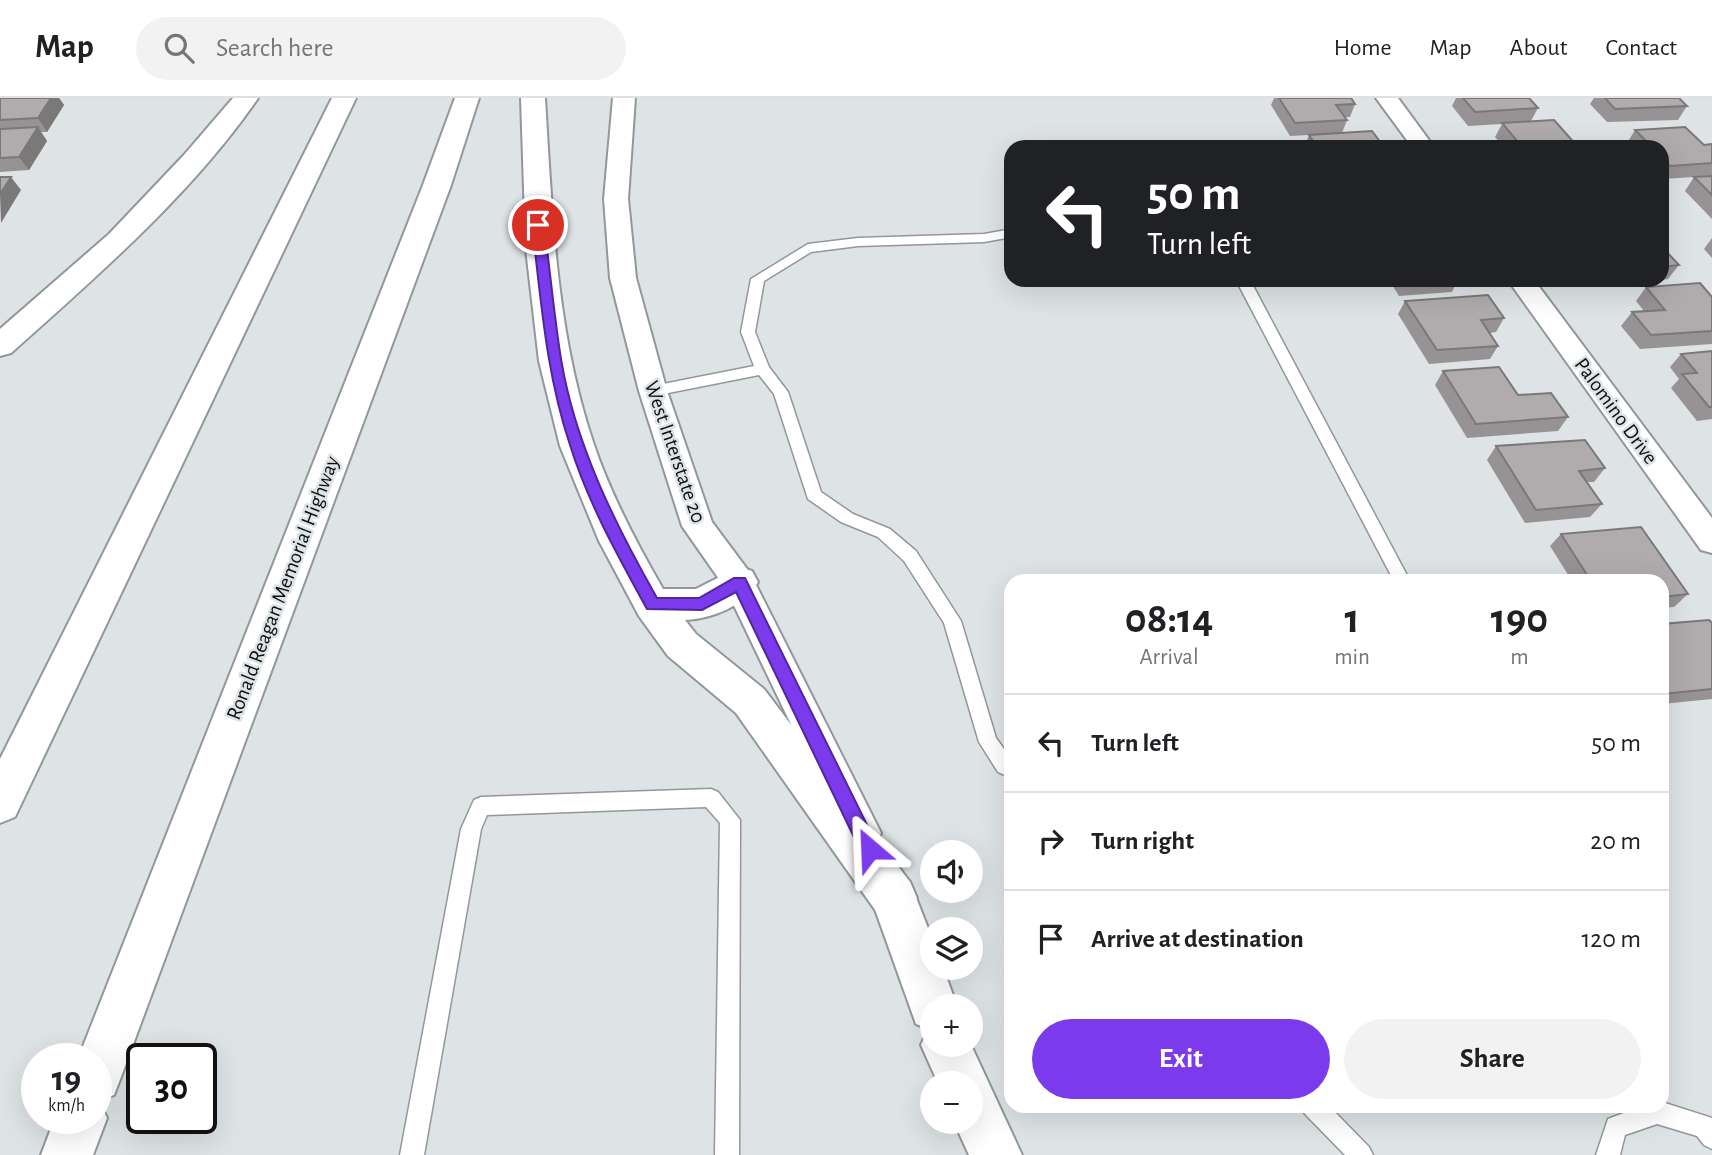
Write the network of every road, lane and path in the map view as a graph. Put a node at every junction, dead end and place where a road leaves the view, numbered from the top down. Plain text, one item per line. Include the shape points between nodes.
1 (246, 98) edge
2 (344, 98) edge
3 (467, 98) edge
4 (533, 98) edge
5 (624, 98) edge
6 (1387, 98) edge
7 (1418, 140) edge
8 (1004, 234) edge
9 (1247, 287) edge
10 (1526, 287) edge
11 (0, 346) edge
12 (762, 369) junction
13 (653, 391) junction
14 (1712, 541) edge
15 (1398, 574) edge
16 (739, 582) junction
17 (652, 604) junction
18 (1004, 765) edge
19 (0, 803) edge
20 (894, 898) junction
21 (928, 994) edge
22 (109, 1043) edge
23 (1320, 1113) edge
24 (1654, 1113) edge
25 (1660, 1113) edge
26 (983, 1127) edge
27 (74, 1134) edge
28 (1712, 1137) edge
29 (66, 1155) edge
30 (412, 1155) edge
31 (727, 1155) edge
32 (996, 1155) edge
33 (1360, 1155) edge
34 (1608, 1155) edge

1 - 11 main road via 119,240
2 - 19 main road
3 - 22 main road, Ronald Reagan Memorial Highway
4 - 17 main road via 540,249 555,361 577,446 617,541
5 - 13 street, West Interstate 20 via 616,199 623,278
6 - 7 street
8 - 12 lane via 808,248 758,279 748,332
9 - 15 lane
10 - 14 street, Palomino Drive
12 - 13 lane
12 - 18 lane via 781,393 814,495 847,518 884,533 911,556 952,621 988,742
13 - 16 street, West Interstate 20 via 698,526
16 - 17 main road via 702,604
16 - 20 street, West Interstate 20
17 - 20 main road via 682,645 750,701
20 - 21 main road, West Interstate 20
23 - 33 lane
24 - 34 lane via 1616,1127
25 - 28 lane via 1705,1127
26 - 32 main road
27 - 29 main road
30 - 31 lane via 471,829 481,806 711,798 730,820

